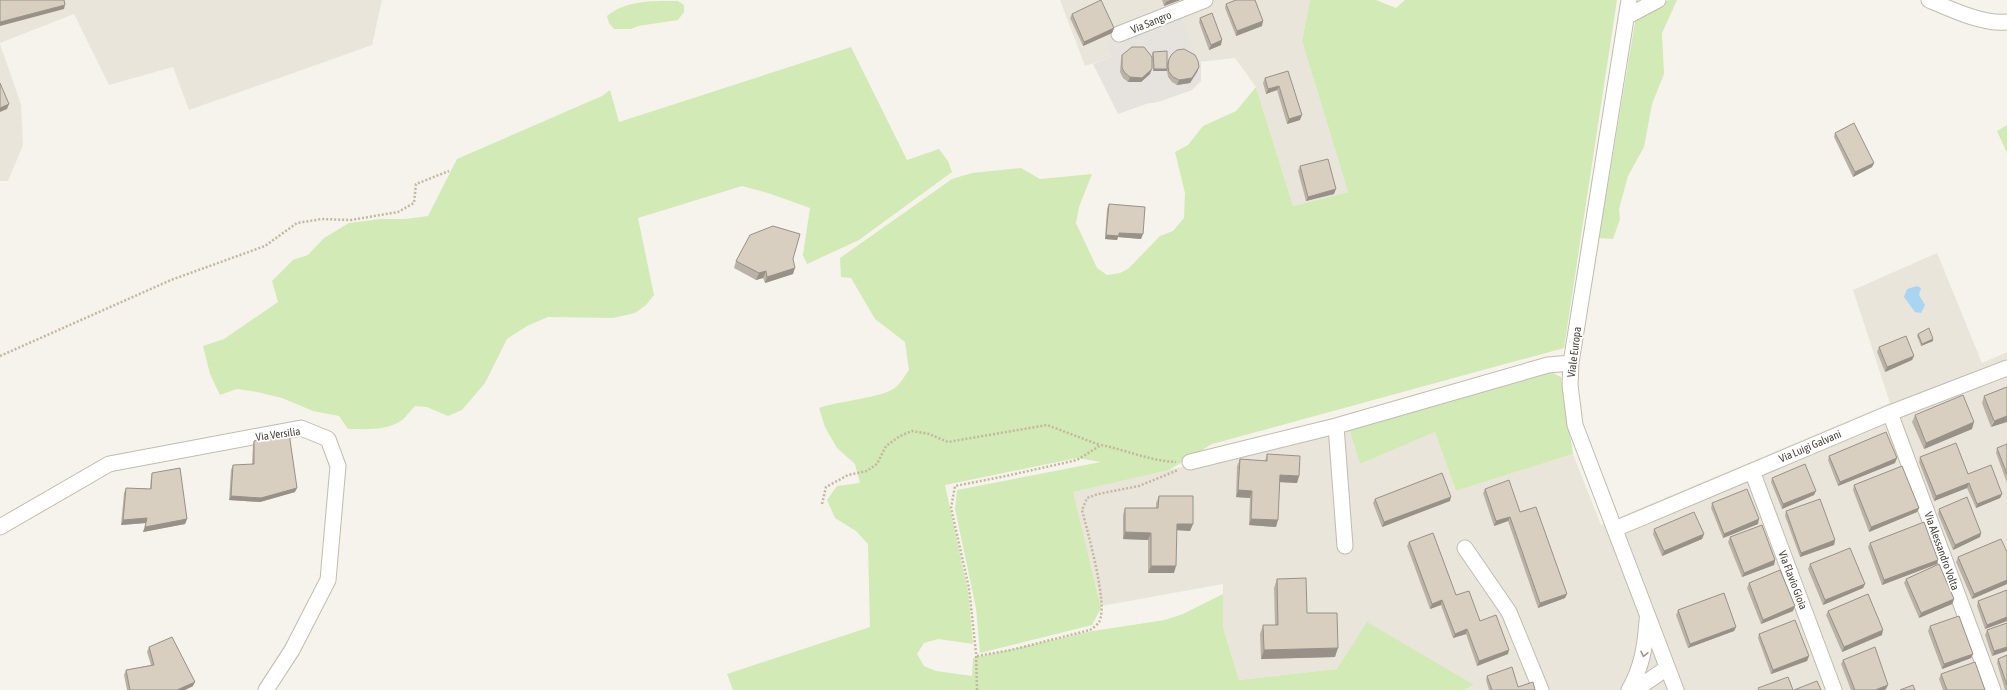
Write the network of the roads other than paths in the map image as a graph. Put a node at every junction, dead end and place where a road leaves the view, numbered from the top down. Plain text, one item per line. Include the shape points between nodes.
1 (1205, 0) edge
2 (1629, 0) edge
3 (1658, 0) edge
4 (1929, 0) edge
5 (1626, 17) junction
6 (2007, 22) edge
7 (1119, 34) dead end
8 (1571, 363) junction
9 (2007, 368) edge
10 (1890, 413) junction
11 (1336, 426) junction
12 (1190, 462) road end
13 (1752, 471) junction
14 (0, 527) edge
15 (1615, 529) junction
16 (1345, 546) dead end
17 (1465, 548) dead end
18 (1647, 616) junction
19 (1668, 668) junction
20 (266, 690) edge
21 (1540, 690) edge
22 (1629, 690) edge
23 (1635, 690) edge
24 (1676, 690) edge
25 (1834, 690) edge
26 (1993, 690) edge

1 - 7 street, Via Sangro
2 - 5 street, Viale Europa
3 - 5 street
4 - 6 street via 1952,10 1998,23
5 - 8 street, Viale Europa
8 - 11 street via 1548,365
8 - 15 street, Viale Europa via 1570,385 1575,425
9 - 10 street, Via Luigi Galvani
10 - 13 street, Via Luigi Galvani
10 - 26 street, Via Alessandro Volta
11 - 12 street
11 - 16 street
13 - 15 street, Via Luigi Galvani
13 - 25 street, Via Flavio Gioia
14 - 20 street, Via Versilia via 109,464 301,428 328,439 338,466 328,580 292,650
15 - 18 street, Viale Europa
17 - 21 street via 1508,612
18 - 19 street, Viale Europa
18 -> 22 street via 1645,651
19 - 23 street
19 - 24 street, Viale Europa

